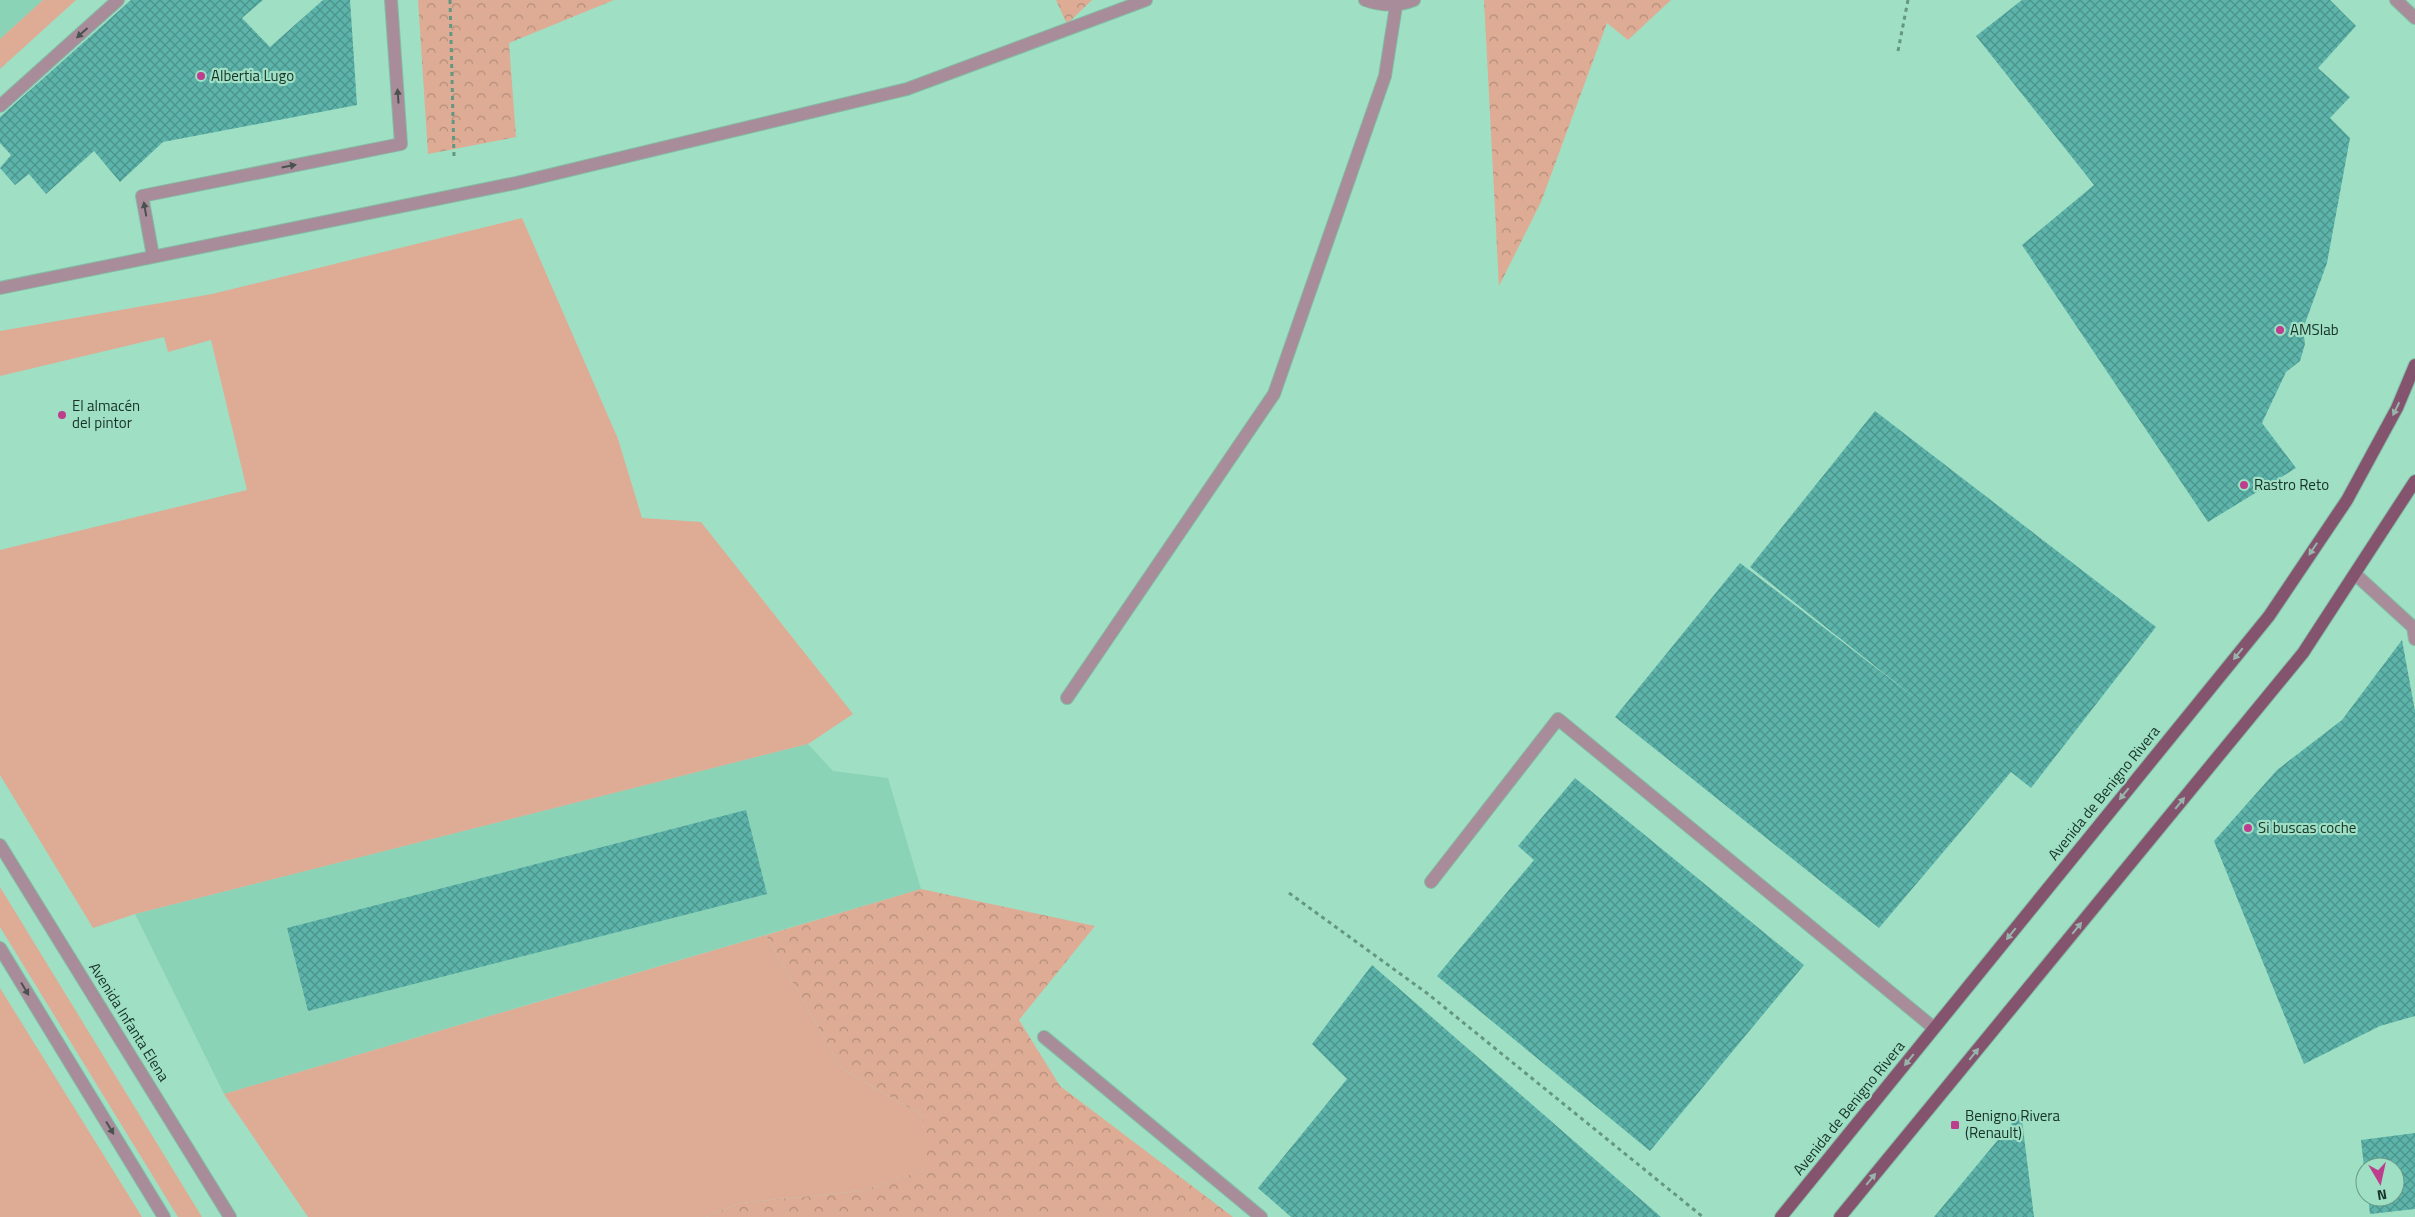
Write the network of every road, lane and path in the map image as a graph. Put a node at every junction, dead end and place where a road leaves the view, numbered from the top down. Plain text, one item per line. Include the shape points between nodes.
1 (118, 0) edge
2 (391, 0) edge
3 (450, 0) edge
4 (1146, 0) edge
5 (1365, 0) edge
6 (1414, 0) edge
7 (1908, 0) edge
8 (2396, 0) edge
9 (1396, 6) junction
10 (2415, 18) edge
11 (1898, 51) dead end
12 (0, 106) edge
13 (454, 156) dead end
14 (153, 256) junction
15 (0, 288) edge
16 (2415, 365) edge
17 (2415, 481) edge
18 (2355, 574) junction
19 (2415, 639) edge
20 (1067, 698) dead end
21 (0, 845) edge
22 (1431, 882) dead end
23 (1290, 893) dead end
24 (0, 948) edge
25 (1934, 1028) junction
26 (1044, 1037) dead end
27 (164, 1217) edge
28 (230, 1217) edge
29 (1261, 1217) edge
30 (1703, 1217) edge
31 (1781, 1217) edge
32 (1840, 1217) edge

1 -> 12 street
14 -> 2 street via 142,196 401,144
3 - 13 path
4 - 14 street via 907,89 516,183
5 - 9 street
6 - 9 street
7 - 11 path
8 - 10 street
9 - 20 street via 1385,76 1274,394
14 - 15 street
16 -> 25 main road, Avenida de Benigno Rivera via 2397,408 2347,500 2268,616
17 - 18 main road
18 - 19 street via 2413,627
32 -> 18 main road via 2303,653
21 - 28 street, Avenida Infanta Elena
22 - 25 street via 1558,719
23 - 30 path via 1428,994
24 -> 27 street
25 -> 31 main road, Avenida de Benigno Rivera
26 - 29 street

